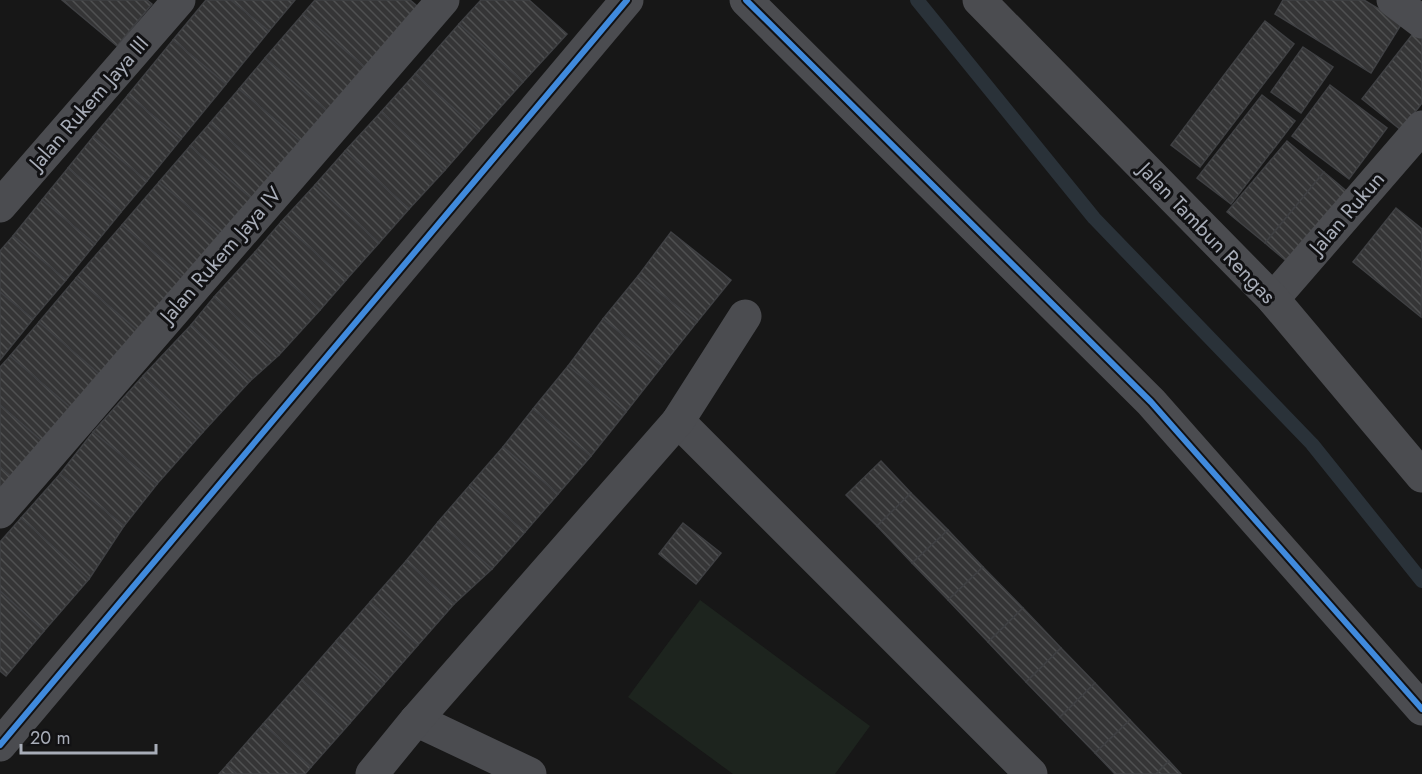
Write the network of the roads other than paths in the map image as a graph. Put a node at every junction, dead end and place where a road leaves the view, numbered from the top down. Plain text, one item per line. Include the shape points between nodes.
1 (179, 0) edge
2 (443, 0) edge
3 (627, 0) edge
4 (746, 0) edge
5 (979, 0) edge
6 (1393, 0) edge
7 (1422, 22) edge
8 (1422, 127) edge
9 (0, 206) edge
10 (1273, 300) junction
11 (745, 316) dead end
12 (678, 421) junction
13 (1422, 476) edge
14 (0, 512) edge
15 (1422, 710) edge
16 (416, 720) junction
17 (0, 745) edge
18 (372, 774) edge
19 (530, 774) edge
20 (1031, 774) edge

1 - 9 street, Jalan Rukem Jaya III
2 - 14 street, Jalan Rukem Jaya IV
3 - 17 street
4 - 15 street via 1151,402
5 - 10 street, Jalan Tambun Rengas
6 - 7 street
8 - 10 street, Jalan Rukun
10 - 13 street, Jalan Tambun Rengas
11 - 12 street
12 - 16 street
12 - 20 street
16 - 18 street
16 - 19 street

